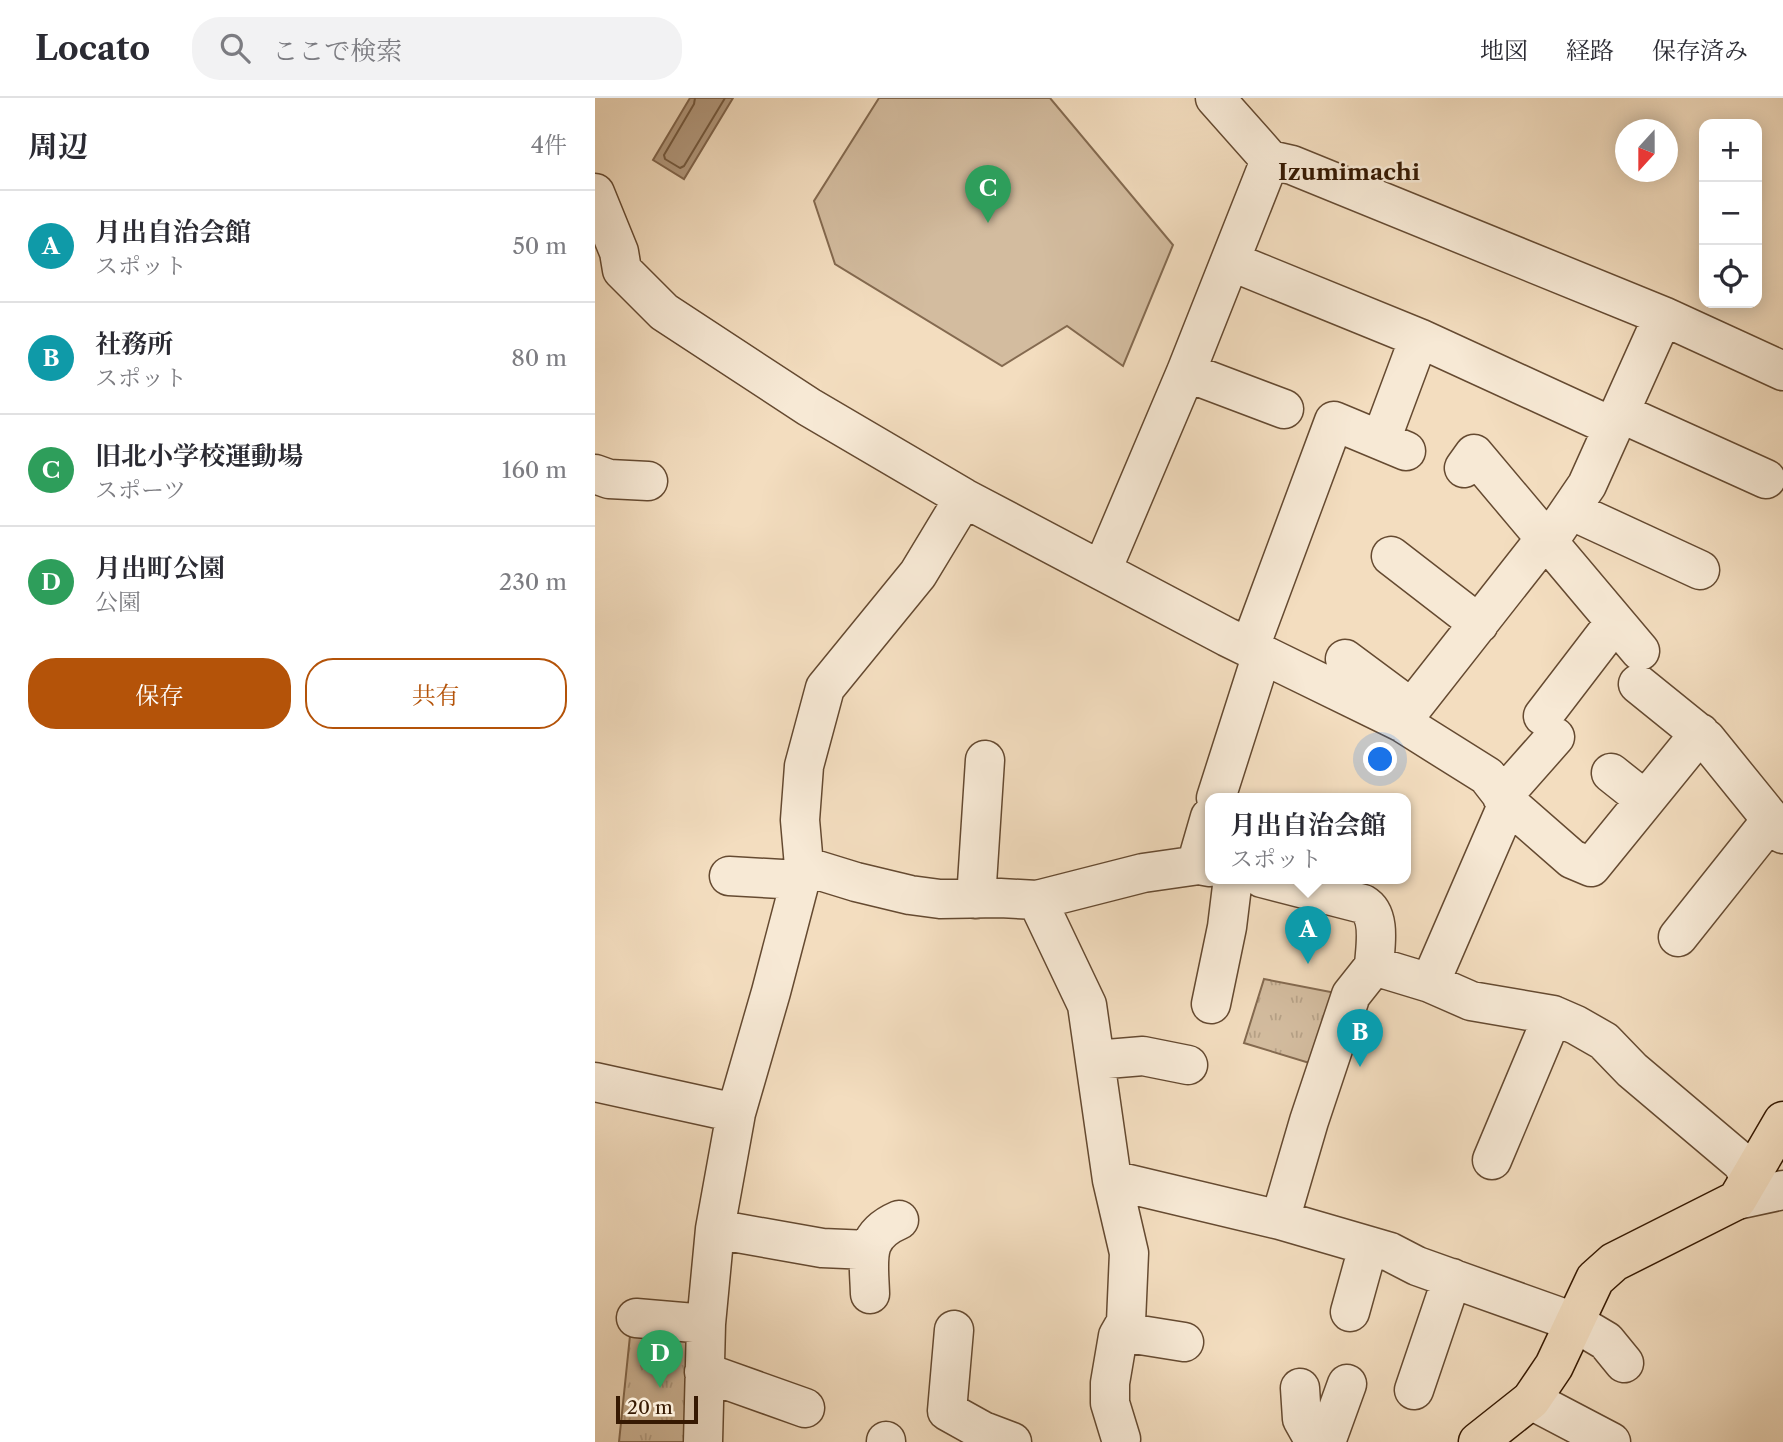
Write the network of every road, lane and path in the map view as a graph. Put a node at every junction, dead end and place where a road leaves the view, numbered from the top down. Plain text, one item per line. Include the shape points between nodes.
1 (1216, 98) edge
2 (1270, 160) junction
3 (595, 193) edge
4 (607, 249) edge
5 (1230, 261) junction
6 (1663, 316) junction
7 (1419, 338) junction
8 (1783, 371) edge
9 (1186, 372) junction
10 (1284, 409) dead end
11 (1616, 420) junction
12 (1473, 456) dead end
13 (595, 474) edge
14 (1766, 478) dead end
15 (648, 481) dead end
16 (964, 498) junction
17 (1570, 510) junction
18 (1544, 540) junction
19 (1391, 556) dead end
20 (1102, 570) junction
21 (1700, 570) dead end
22 (1615, 622) junction
23 (1479, 624) junction
24 (1256, 650) junction
25 (1345, 659) dead end
26 (1406, 716) junction
27 (1700, 733) junction
28 (985, 760) dead end
29 (1611, 773) dead end
30 (1217, 793) edge
31 (1505, 800) junction
32 (1645, 800) junction
33 (1777, 826) edge
34 (1204, 861) edge
35 (801, 873) junction
36 (729, 876) dead end
37 (1232, 884) edge
38 (1285, 884) edge
39 (976, 899) junction
40 (1037, 900) junction
41 (1678, 937) dead end
42 (1374, 966) junction
43 (1430, 983) junction
44 (1211, 1004) dead end
45 (1553, 1015) junction
46 (1095, 1060) junction
47 (1188, 1065) dead end
48 (595, 1082) edge
49 (736, 1113) junction
50 (1783, 1121) edge
51 (1492, 1160) dead end
52 (1112, 1180) junction
53 (1757, 1190) edge
54 (899, 1220) dead end
55 (1280, 1220) junction
56 (715, 1229) junction
57 (1369, 1247) junction
58 (869, 1250) junction
59 (1452, 1279) junction
60 (870, 1294) dead end
61 (1350, 1312) dead end
62 (636, 1318) dead end
63 (1574, 1322) junction
64 (706, 1324) junction
65 (1124, 1328) junction
66 (954, 1330) dead end
67 (1184, 1342) dead end
68 (1624, 1363) dead end
69 (704, 1372) junction
70 (1347, 1384) dead end
71 (1300, 1388) dead end
72 (1414, 1390) dead end
73 (1531, 1400) junction
74 (805, 1408) dead end
75 (992, 1438) edge
76 (1121, 1439) dead end
77 (703, 1442) edge
78 (1315, 1442) edge
79 (1326, 1442) edge
80 (1478, 1442) edge
81 (1611, 1442) edge

1 - 2 street
2 - 5 street
2 - 6 street
3 - 4 street
4 - 16 street via 664,312 809,407
5 - 7 street
5 - 9 street
6 - 8 street
6 - 11 street
7 - 11 street
7 - 24 street via 1393,446 1334,422
9 - 10 street
9 - 20 street
11 - 14 street
11 - 17 street via 1587,485
12 - 18 street
13 - 15 street via 609,480
16 - 20 street
16 - 35 street via 918,574 825,688 804,766
17 - 18 street
17 - 21 street
18 - 22 street
18 - 23 street
19 - 23 street
20 - 24 street
22 - 27 street via 1639,667
22 - 31 street
23 - 26 street
24 - 26 street
24 - 30 street
25 - 26 street
26 - 31 street via 1487,776
27 - 32 street
27 - 33 street
28 - 39 street
29 - 32 street
31 - 32 street via 1572,859 1591,867
31 - 43 street
33 - 41 street
34 - 40 street
35 - 36 street
35 - 39 street via 910,895
35 - 49 street
37 - 44 street
38 - 42 street via 1371,908
39 - 40 street
40 - 46 street via 1087,1005
42 - 43 street
42 - 55 street via 1351,995
43 - 45 street via 1471,1000
45 - 51 street
45 - 53 street via 1604,1041 1742,1163
46 - 47 street via 1143,1056
46 - 52 street
48 - 49 street
49 - 56 street
50 - 53 main road
52 - 55 street
52 - 65 street via 1129,1253
53 - 63 main road via 1614,1262 1595,1279
54 - 58 street via 879,1231
55 - 57 street
56 - 58 street via 822,1248
56 - 64 street
57 - 59 street
57 - 61 street
58 - 60 street
59 - 63 street
59 - 72 street
62 - 64 street
63 - 68 street via 1606,1341
63 - 73 main road via 1555,1366
64 - 69 street
65 - 67 street via 1134,1335
65 - 76 street via 1118,1336 1110,1383 1110,1403
66 - 75 street via 947,1411
69 - 74 street
69 - 77 street
70 - 79 street
71 - 78 street via 1302,1419
73 - 80 main road
73 - 81 street

